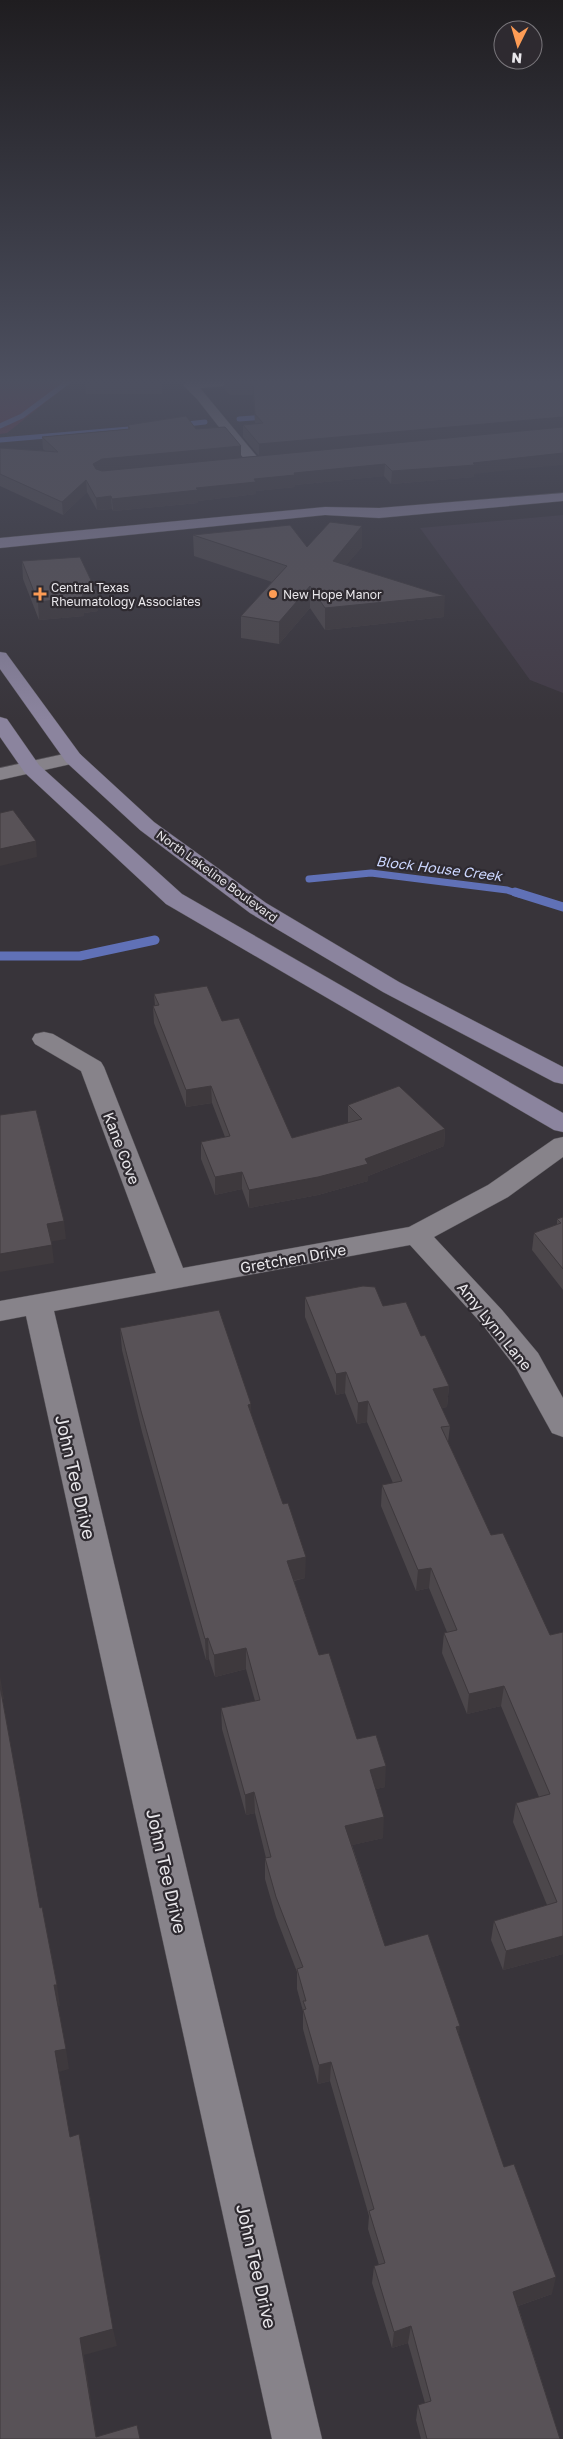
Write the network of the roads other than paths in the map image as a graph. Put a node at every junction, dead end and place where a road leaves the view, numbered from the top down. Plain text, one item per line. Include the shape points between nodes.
1 (563, 497) edge
2 (379, 513) junction
3 (0, 543) edge
4 (0, 558) edge
5 (0, 657) edge
6 (0, 723) edge
7 (73, 758) junction
8 (32, 769) junction
9 (0, 774) edge
10 (44, 1039) dead end
11 (563, 1077) edge
12 (563, 1124) edge
13 (563, 1145) edge
14 (416, 1235) junction
15 (173, 1280) junction
16 (38, 1304) junction
17 (0, 1311) edge
18 (563, 1425) edge
19 (297, 2439) edge

1 - 2 main road
2 - 3 main road via 325,511
2 - 4 main road via 336,524
5 - 7 main road, North Lakeline Boulevard
6 - 8 main road
7 - 8 street
7 - 11 main road, North Lakeline Boulevard via 147,826 258,908 391,987
8 - 9 street
8 - 12 main road via 174,899
10 - 15 street, Kane Cove via 92,1068
13 - 14 street, Gretchen Drive via 498,1190
14 - 15 street, Gretchen Drive
14 - 18 street, Amy Lynn Lane via 492,1317 527,1361
15 - 16 street, Gretchen Drive
16 - 17 street, Gretchen Drive
16 - 19 street, John Tee Drive

